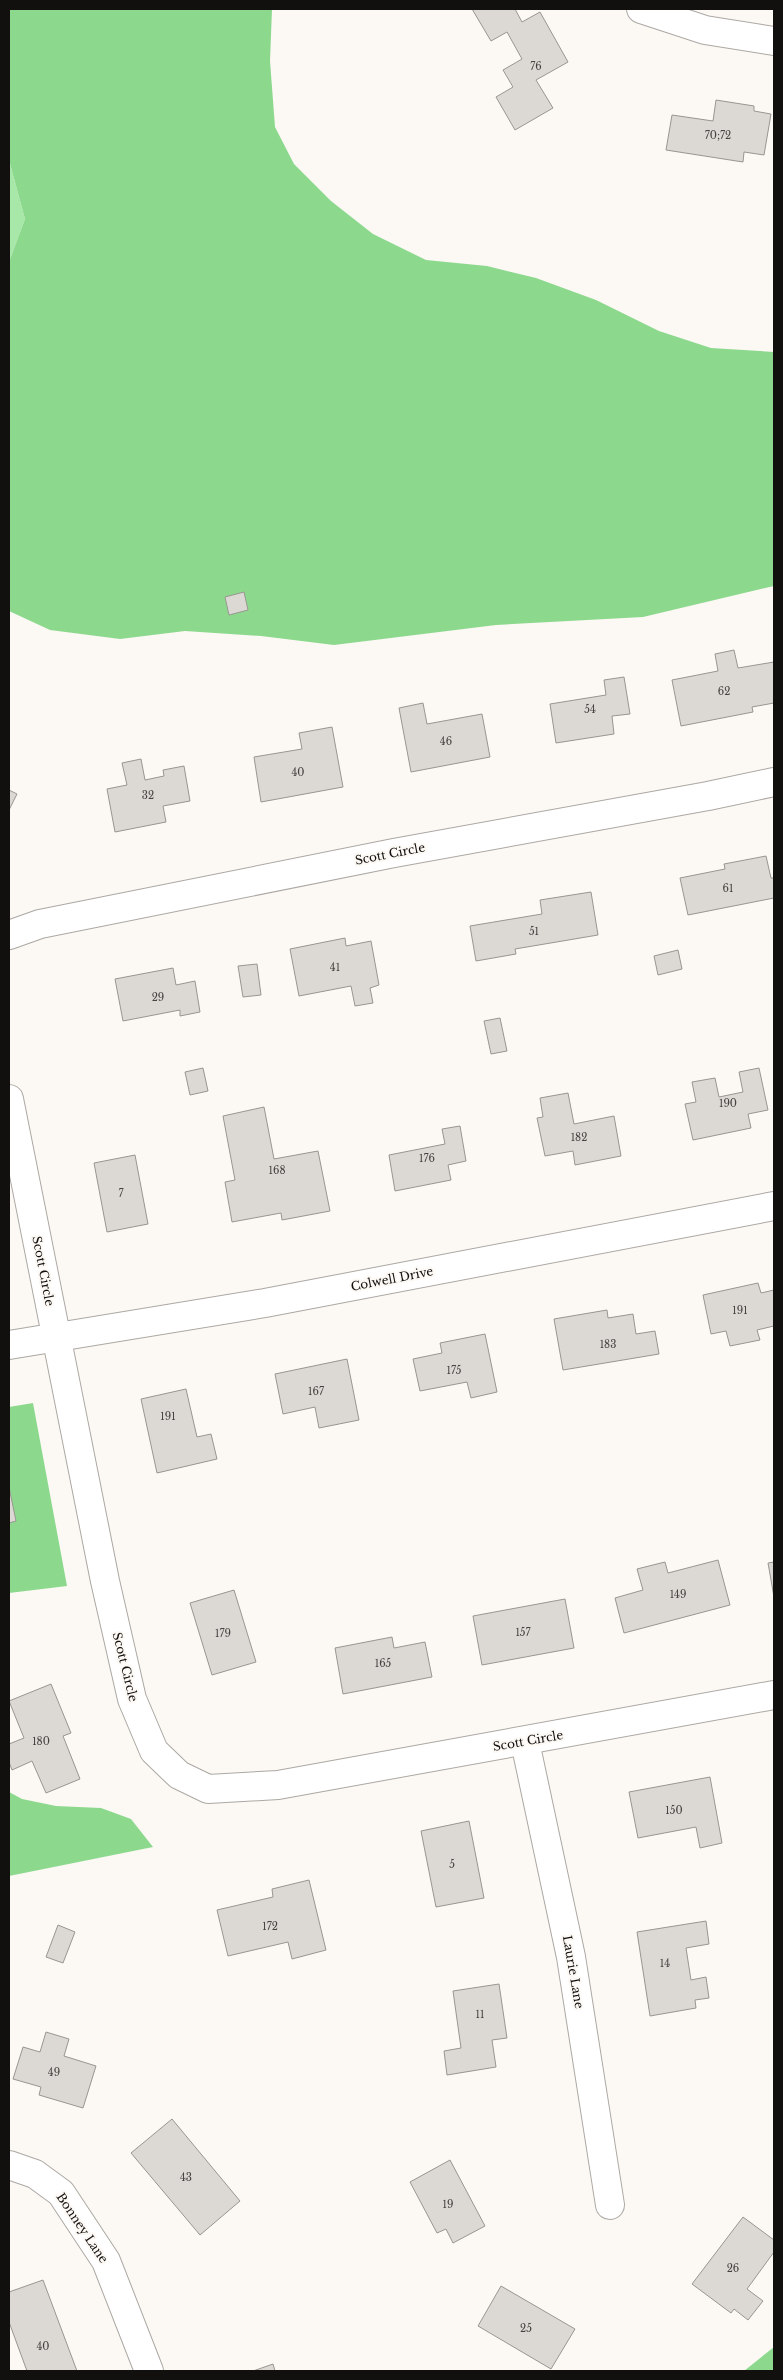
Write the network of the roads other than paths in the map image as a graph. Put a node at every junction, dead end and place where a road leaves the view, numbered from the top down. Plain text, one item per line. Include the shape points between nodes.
1 (641, 9) edge
2 (774, 41) edge
3 (774, 782) edge
4 (9, 936) edge
5 (9, 1099) edge
6 (774, 1206) edge
7 (56, 1336) junction
8 (9, 1345) edge
9 (774, 1695) edge
10 (524, 1742) junction
11 (9, 2165) edge
12 (610, 2204) dead end
13 (149, 2371) edge

1 - 2 street via 705,30
3 - 4 street, Scott Circle via 40,924
5 - 7 street, Scott Circle
6 - 7 street, Colwell Drive via 265,1303
7 - 8 street, Colwell Drive
7 - 10 street, Scott Circle via 104,1581 132,1699 154,1751 179,1775 208,1789 278,1785
9 - 10 street, Scott Circle
10 - 12 street, Laurie Lane via 571,1957
11 - 13 street, Bonney Lane via 35,2174 61,2193 106,2261

